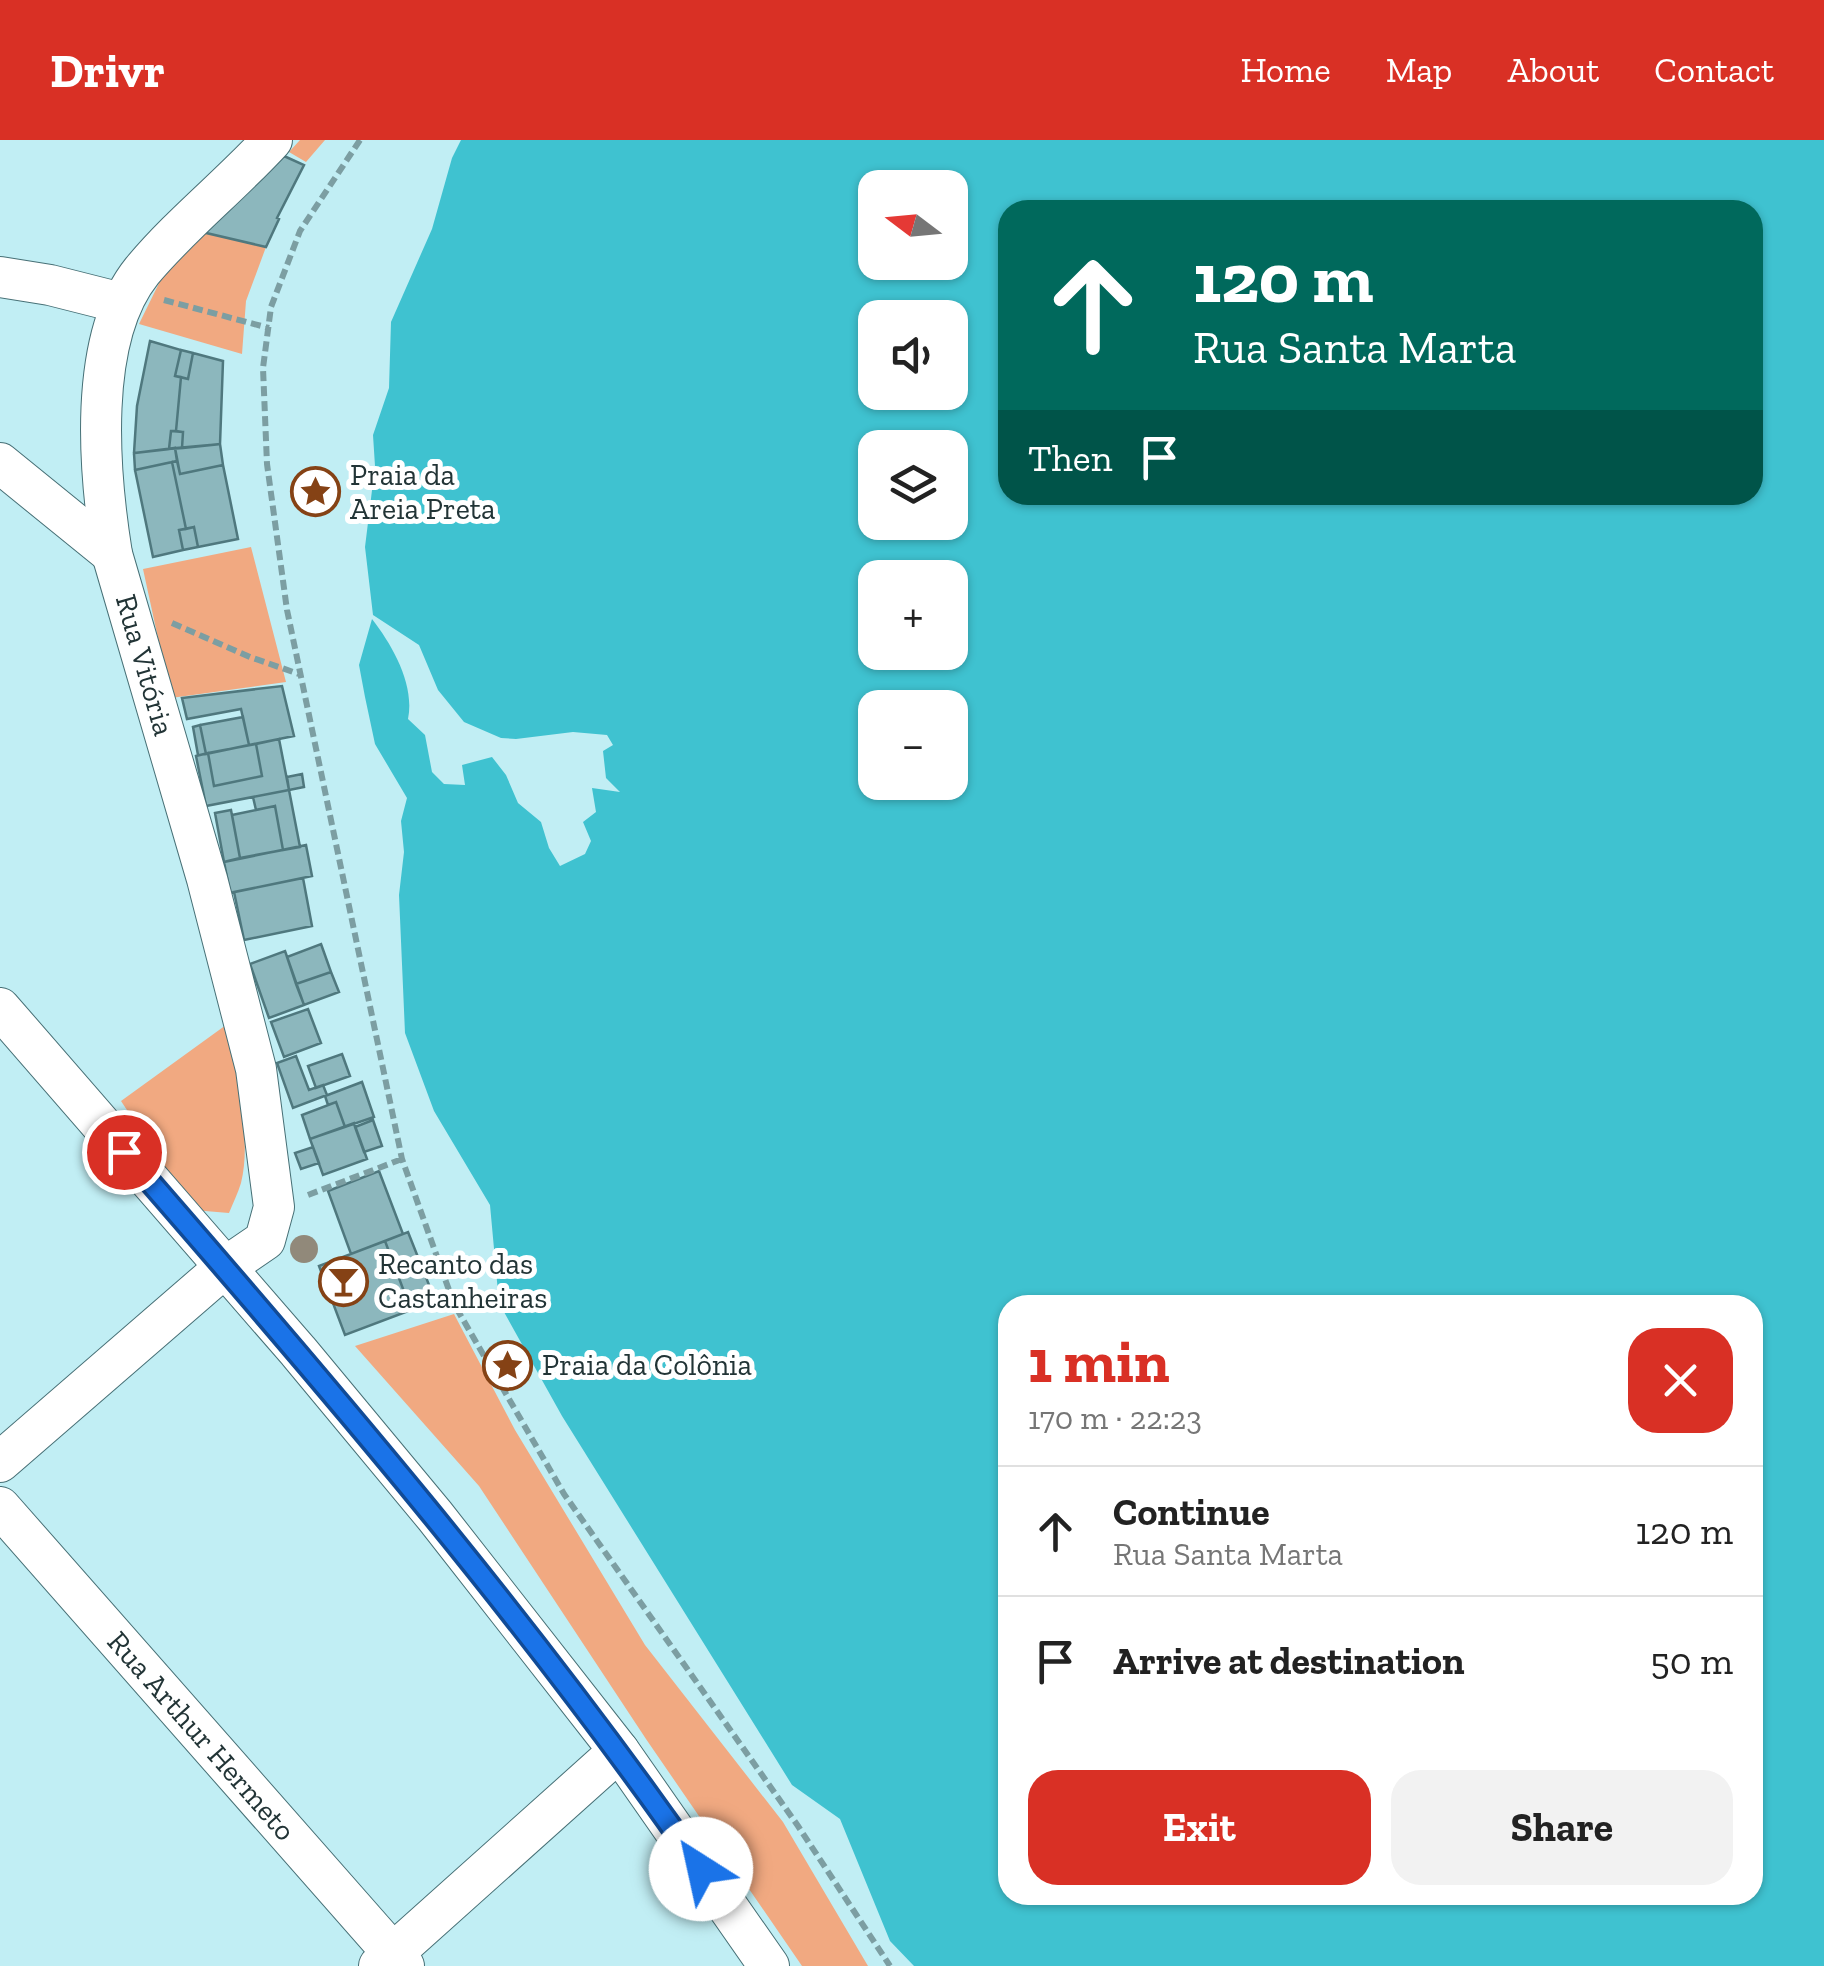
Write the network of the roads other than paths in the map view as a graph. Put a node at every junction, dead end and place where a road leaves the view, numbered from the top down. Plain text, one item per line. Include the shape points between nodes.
1 (272, 140) edge
2 (0, 277) edge
3 (121, 303) junction
4 (0, 463) edge
5 (112, 554) junction
6 (0, 1008) edge
7 (224, 1268) junction
8 (0, 1462) edge
9 (0, 1506) edge
10 (619, 1751) junction
11 (392, 1962) edge
12 (769, 1966) edge

1 - 3 street, Rua Vitória via 142,271
2 - 3 street
3 - 5 street, Rua Vitória via 100,432
4 - 5 street
5 - 7 street, Rua Vitória via 243,1012 264,1120 270,1224
6 - 7 street
7 - 8 street
7 - 10 street via 435,1516
9 - 11 street, Rua Arthur Hermeto
10 - 11 street
10 - 12 street

